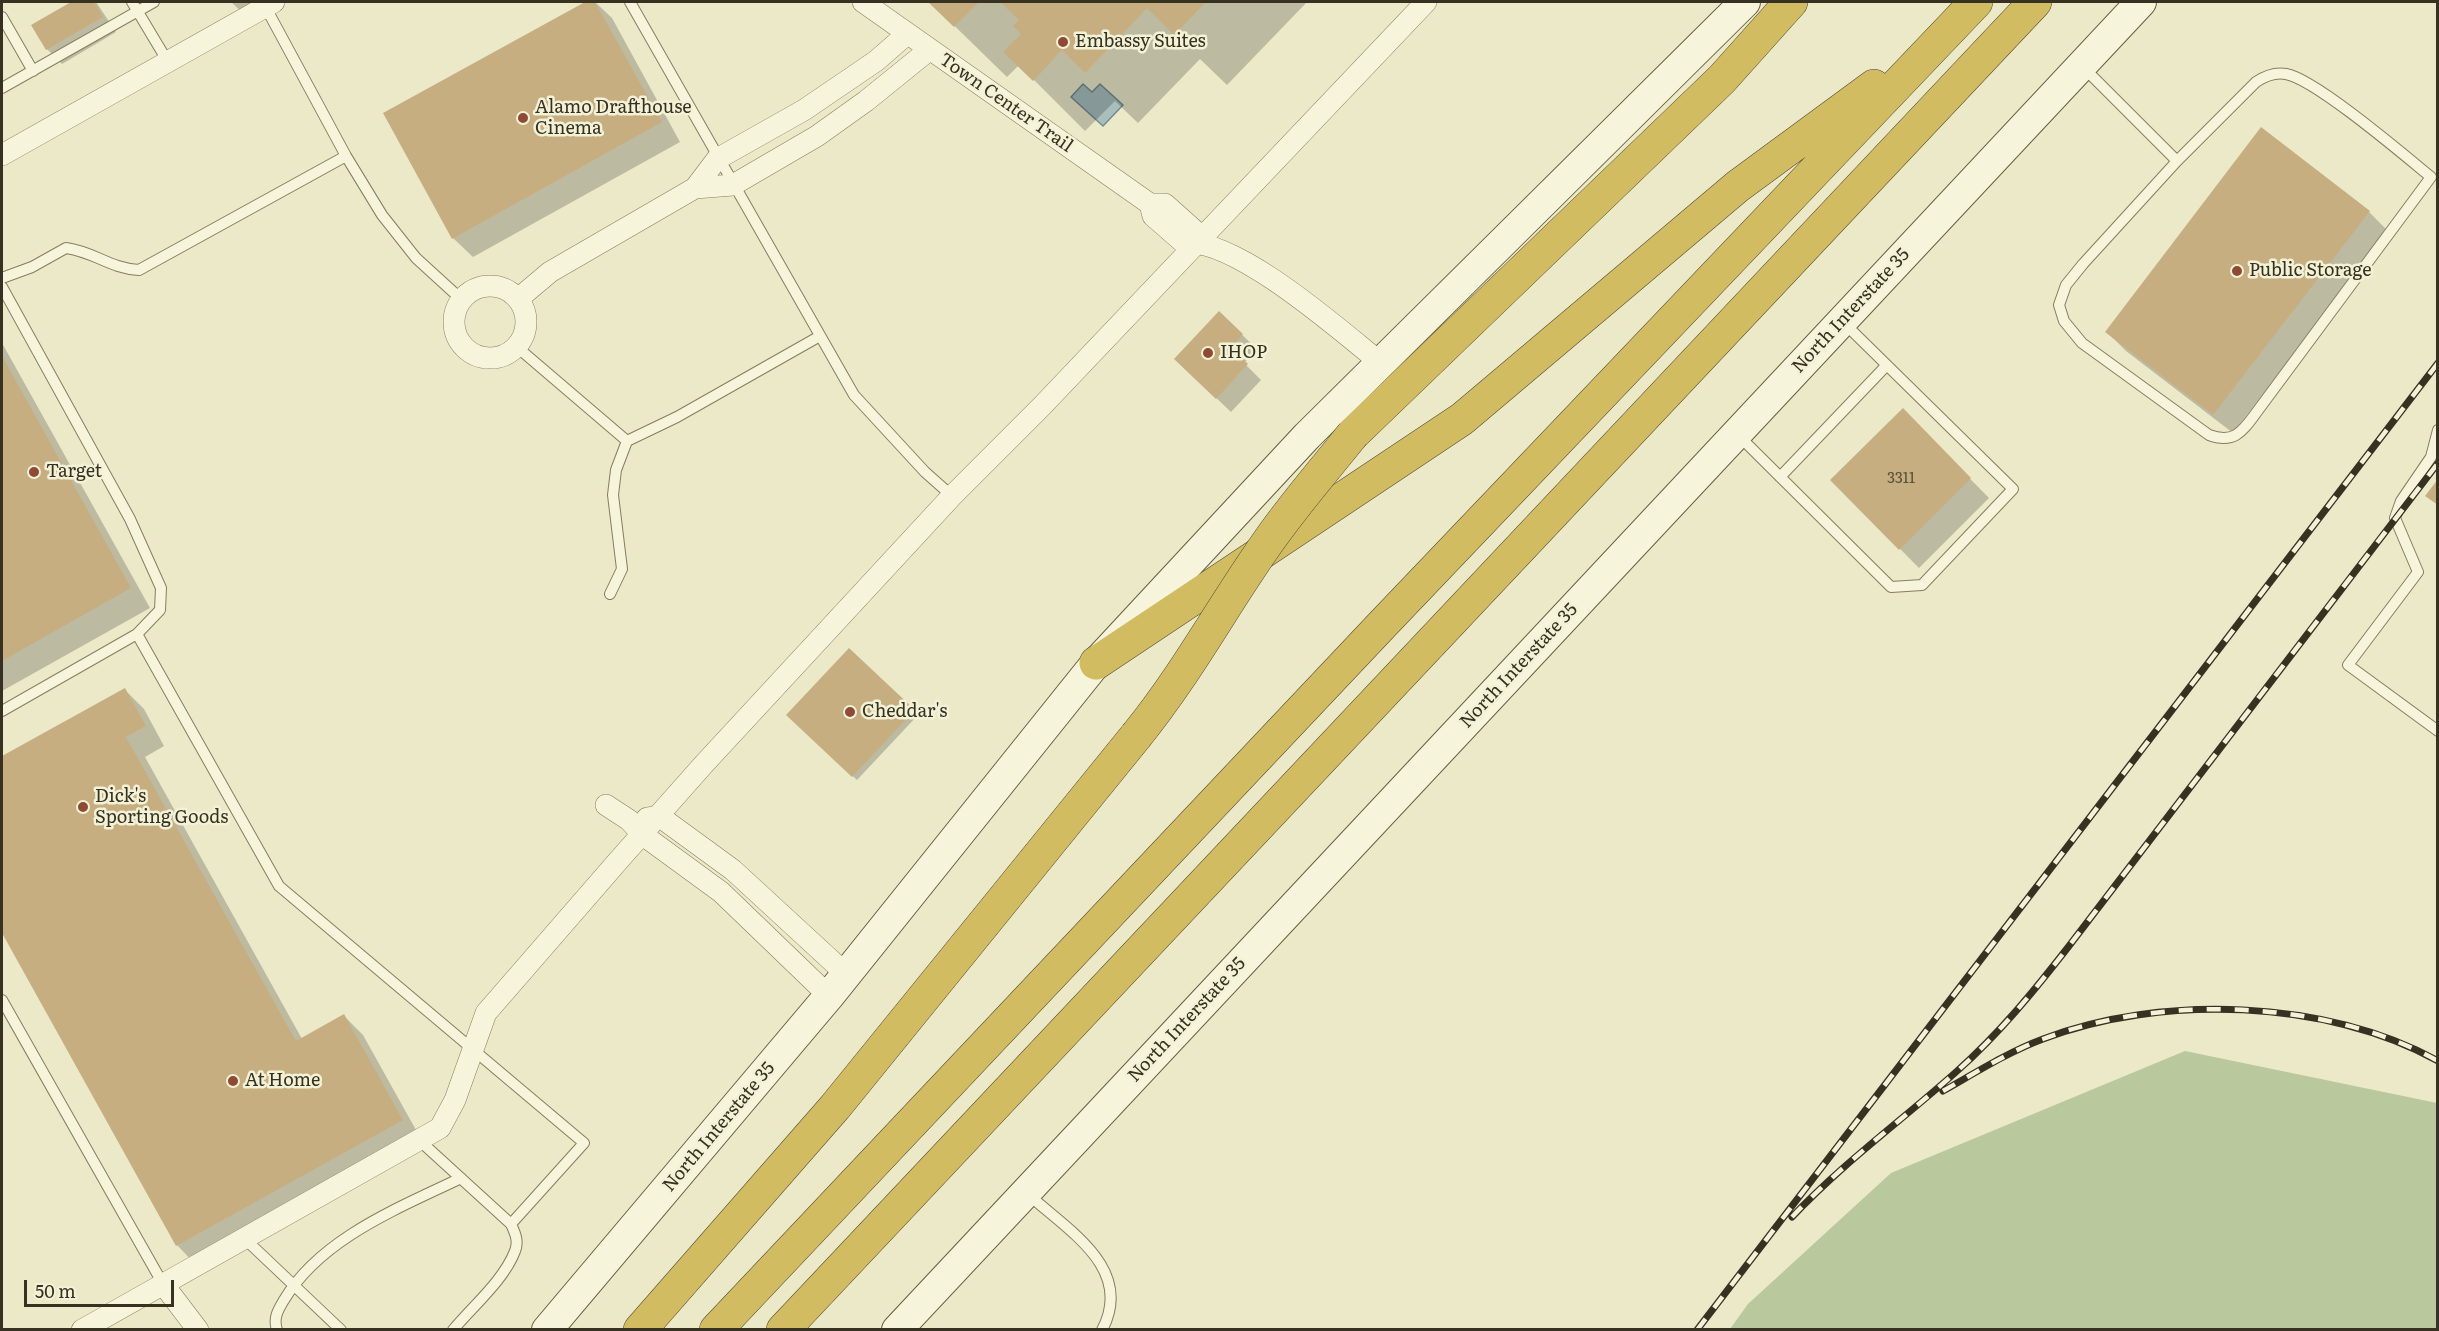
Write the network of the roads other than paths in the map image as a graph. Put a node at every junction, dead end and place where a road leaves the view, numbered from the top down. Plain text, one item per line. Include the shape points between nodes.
1 (154, 2) edge
2 (630, 2) edge
3 (863, 2) edge
4 (1426, 2) edge
5 (1745, 2) edge
6 (1791, 2) edge
7 (1976, 2) edge
8 (2035, 2) edge
9 (2141, 2) edge
10 (269, 4) edge
11 (135, 6) edge
12 (2, 17) edge
13 (1946, 33) junction
14 (907, 34) junction
15 (929, 50) junction
16 (168, 62) junction
17 (2081, 65) junction
18 (33, 71) junction
19 (2, 88) edge
20 (842, 101) junction
21 (2, 155) edge
22 (346, 156) junction
23 (717, 159) junction
24 (2177, 161) junction
25 (734, 185) junction
26 (695, 188) junction
27 (1197, 242) junction
28 (2, 278) edge
29 (2, 287) edge
30 (518, 299) junction
31 (462, 300) junction
32 (1842, 321) junction
33 (820, 336) junction
34 (517, 347) junction
35 (1382, 364) junction
36 (1885, 367) junction
37 (2438, 430) edge
38 (1737, 434) junction
39 (627, 441) junction
40 (1780, 477) junction
41 (952, 496) junction
42 (610, 594) dead end
43 (137, 634) junction
44 (1096, 663) junction
45 (2, 711) edge
46 (2438, 731) edge
47 (606, 805) dead end
48 (659, 816) junction
49 (636, 828) junction
50 (837, 985) junction
51 (2, 1000) edge
52 (473, 1048) junction
53 (419, 1140) junction
54 (461, 1178) junction
55 (1026, 1191) junction
56 (511, 1224) junction
57 (245, 1239) junction
58 (163, 1284) junction
59 (825, 1285) junction
60 (293, 1286) junction
61 (82, 1329) edge
62 (198, 1329) edge
63 (277, 1329) edge
64 (341, 1329) edge
65 (453, 1329) edge
66 (547, 1329) edge
67 (640, 1329) edge
68 (716, 1329) edge
69 (783, 1329) edge
70 (792, 1329) edge
71 (897, 1329) edge
72 (1102, 1329) edge

1 - 11 lane
2 - 23 lane
3 - 14 street, Town Center Trail
4 - 27 street
5 - 35 main road, North Interstate 35
6 - 67 highway, bridge via 1722,79 1353,434 1271,537 1193,660 1136,736 835,1107
7 - 13 highway
8 - 59 highway
9 - 17 main road, North Interstate 35
10 - 16 street
10 - 22 lane
11 - 16 lane
11 - 18 lane
12 - 18 lane
13 - 44 highway via 1738,186 1462,419
13 - 68 highway
14 - 15 street, Town Center Trail
14 - 20 street via 876,61
15 - 20 street
15 - 27 street, Town Center Trail via 1150,204 1153,216 1184,243
16 - 21 street
17 - 24 lane
17 - 32 main road, North Interstate 35
18 - 19 lane
20 - 23 street via 804,110
20 - 25 street via 817,136
22 - 28 lane via 139,270 120,268 92,253 66,248
22 - 31 lane via 382,215 416,258
23 - 25 lane
23 - 26 street
24 - 24 lane via 2256,82 2266,76 2286,74 2314,87 2432,177 2243,430 2229,439 2209,435 2082,343 2064,321 2059,305 2066,285 2083,264
25 - 26 street
25 - 33 lane
26 - 30 street via 550,272
27 - 35 street, Town Center Trail via 1242,261 1286,287
27 - 41 street
29 - 43 lane via 130,519 161,588 160,610
30 - 31 street via 511,292 490,286 470,292
30 - 34 street via 526,329
31 - 34 street via 446,325 481,367
32 - 36 lane
32 - 38 main road, North Interstate 35
33 - 39 lane
33 - 41 lane via 854,395
34 - 39 lane
35 - 44 main road, North Interstate 35 via 1307,436
36 - 40 lane
36 - 40 lane via 2013,489 1922,585 1891,587
37 - 46 lane via 2431,457 2401,501 2395,518 2418,572 2348,665
38 - 40 lane
38 - 55 main road, North Interstate 35
39 - 42 lane via 616,470 613,495 622,569
41 - 48 street
43 - 45 lane
43 - 52 lane via 279,886
44 - 50 main road, North Interstate 35
47 - 49 street
48 - 49 street
48 - 50 street via 733,870
49 - 50 street
49 - 52 street via 486,1013
50 - 66 main road, North Interstate 35
51 - 58 lane
52 - 53 street via 455,1100 440,1128
52 - 56 lane via 584,1143
53 - 54 lane
53 - 57 street
54 - 56 lane
54 - 60 lane via 352,1235 315,1262
55 - 71 main road, North Interstate 35
55 - 72 lane via 1098,1257 1106,1271 1110,1301
56 - 65 lane via 517,1236 516,1250 500,1275
57 - 58 street
57 - 60 lane
58 - 61 street
58 - 62 street
59 - 69 highway
59 - 70 highway
60 - 63 lane via 276,1313
60 - 64 lane

